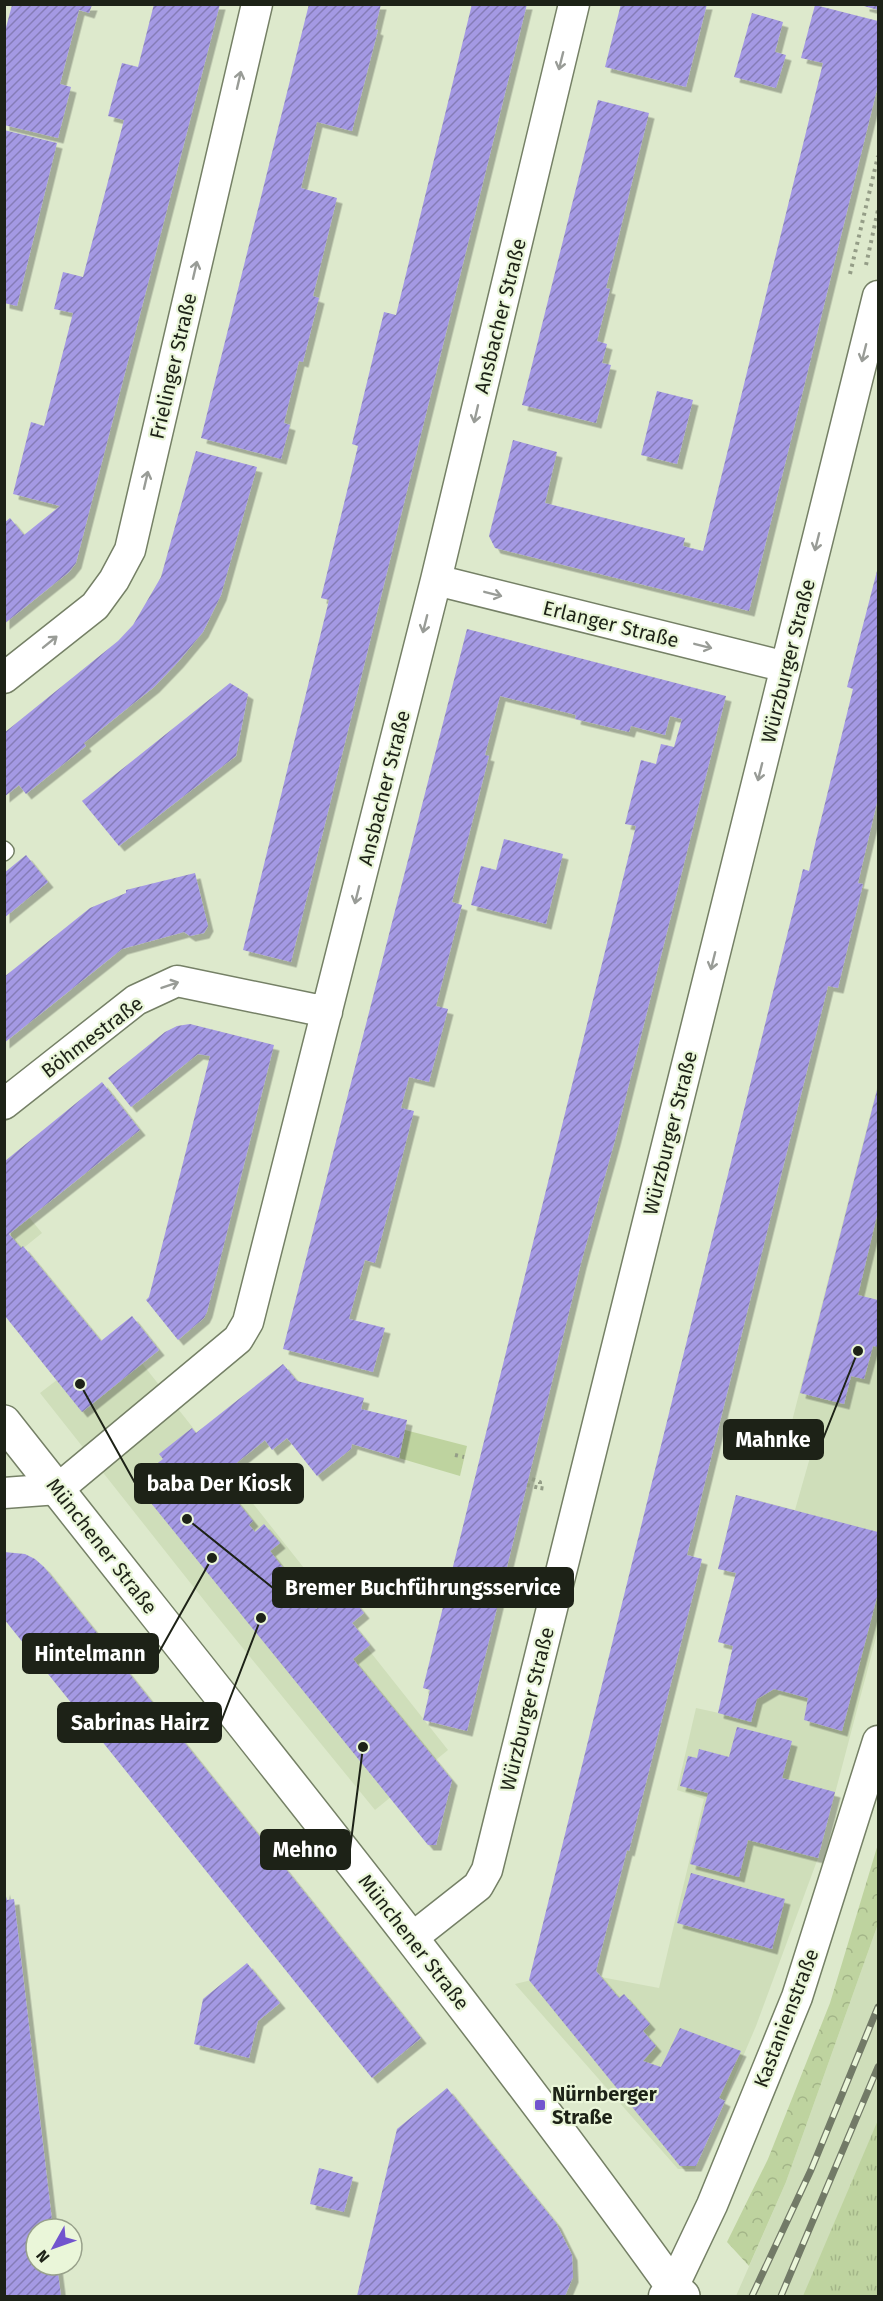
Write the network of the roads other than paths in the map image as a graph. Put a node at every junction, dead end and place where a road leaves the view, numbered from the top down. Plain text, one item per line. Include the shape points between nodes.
1 (257, 4) edge
2 (574, 4) edge
3 (879, 296) edge
4 (436, 580) junction
5 (786, 667) junction
6 (4, 678) edge
7 (327, 1012) junction
8 (4, 1104) edge
9 (4, 1422) edge
10 (57, 1489) junction
11 (4, 1493) edge
12 (879, 1741) edge
13 (412, 1938) junction
14 (673, 2293) edge

6 -> 1 street, Frielinger Straße via 95,606 130,550
2 -> 4 street, Ansbacher Straße
3 -> 5 street, Würzburger Straße
4 -> 5 street, Erlanger Straße
4 -> 7 street, Ansbacher Straße
5 -> 13 street, Würzburger Straße via 487,1870 478,1886
8 -> 7 street, Böhmestraße via 136,1000 177,981
7 - 10 street, Ansbacher Straße via 248,1322 238,1339
9 - 10 street, Münchener Straße
10 - 11 street
10 - 13 street, Münchener Straße
12 - 14 street, Kastanienstraße via 797,1996
13 - 14 street, Münchener Straße via 540,2105

